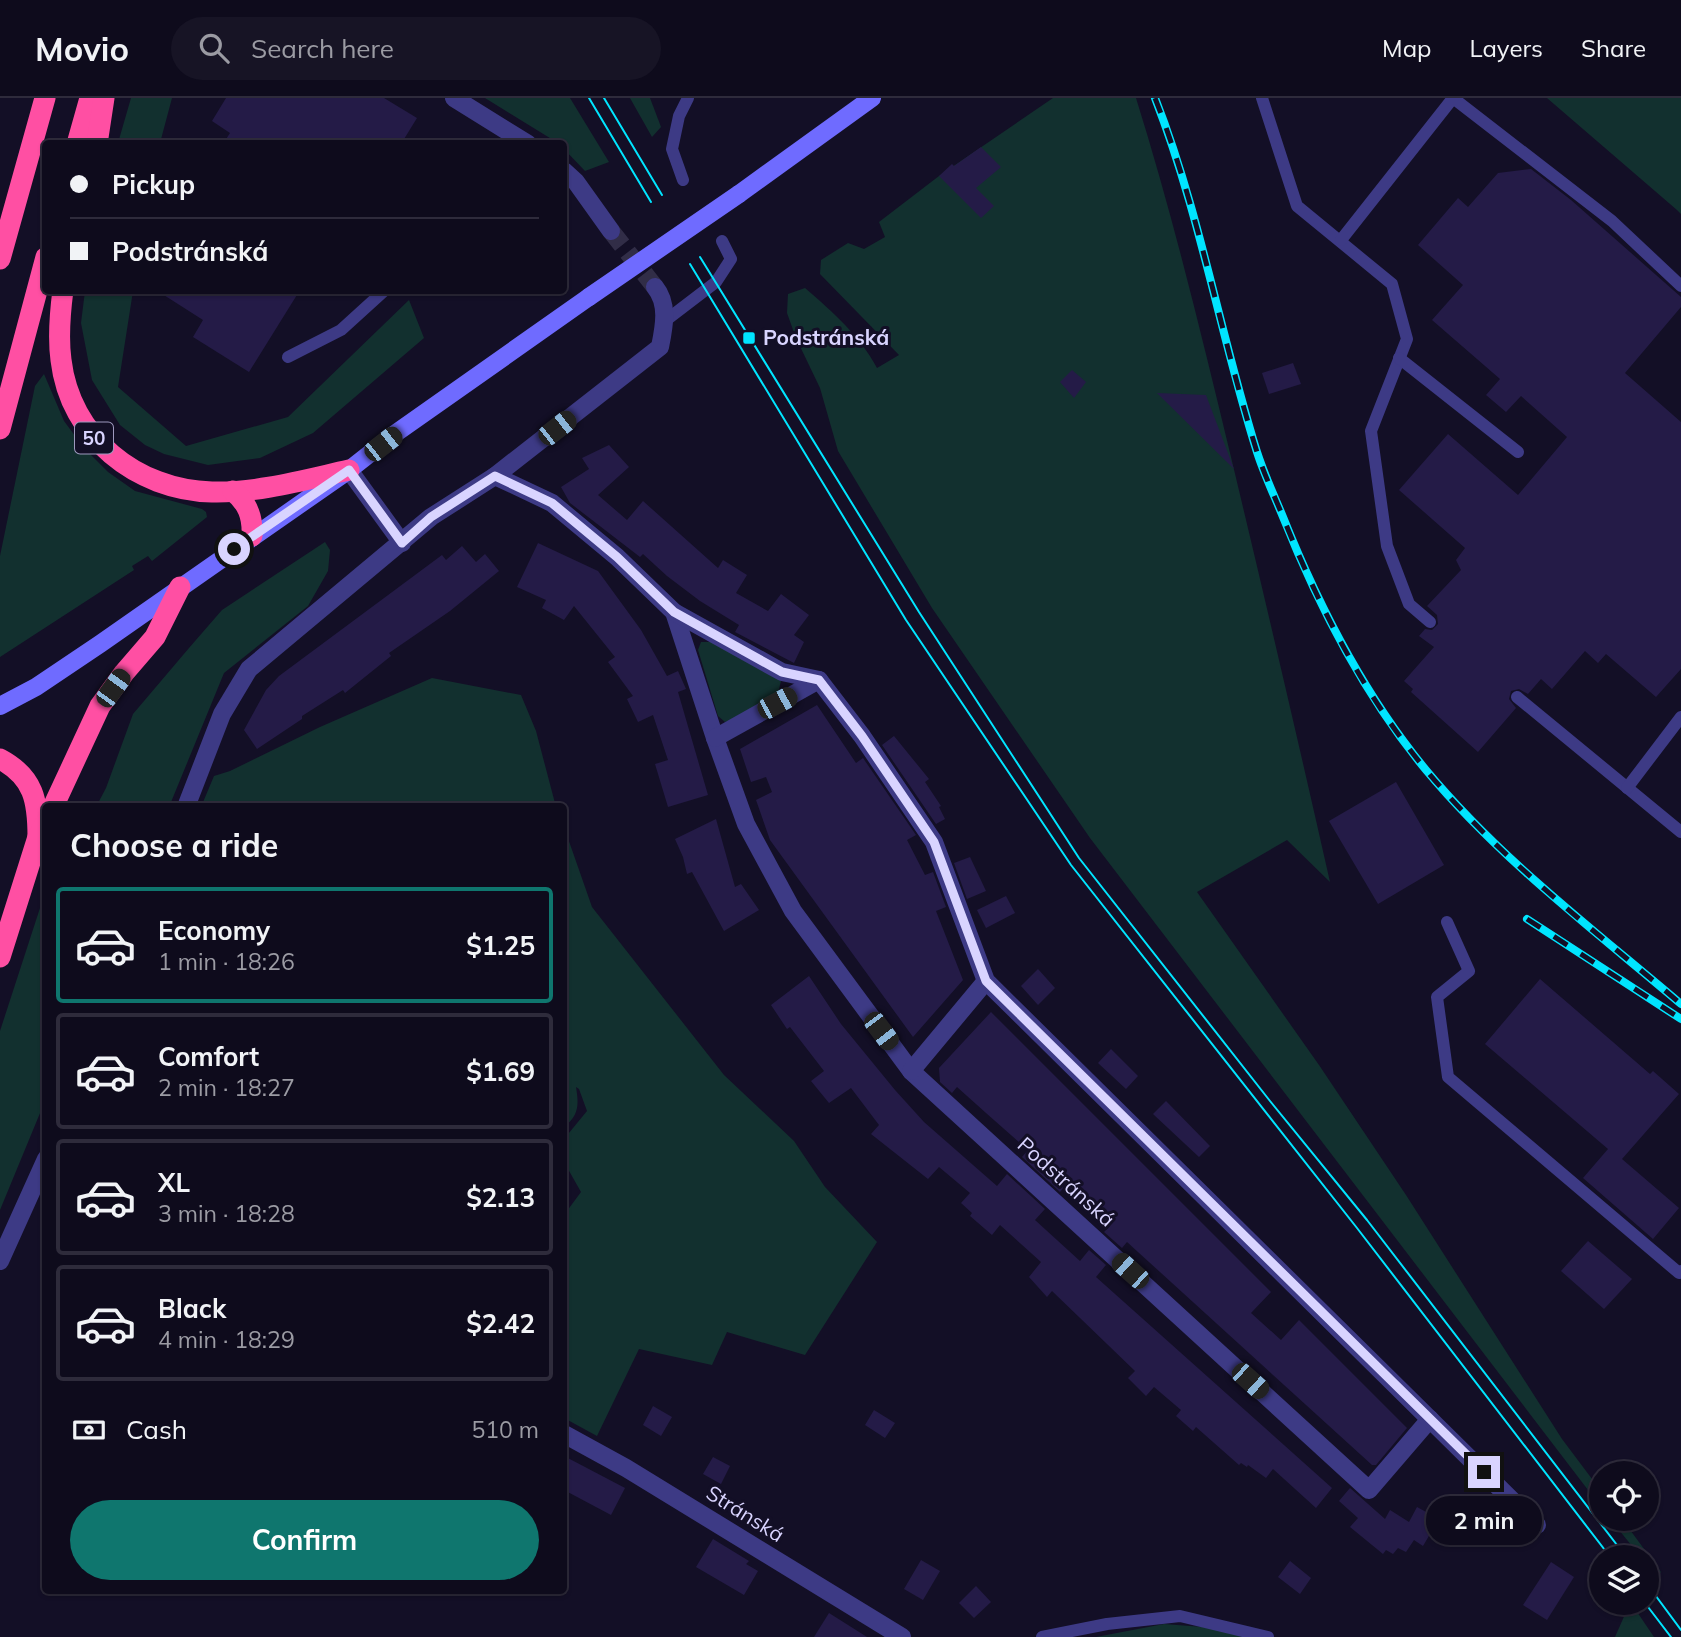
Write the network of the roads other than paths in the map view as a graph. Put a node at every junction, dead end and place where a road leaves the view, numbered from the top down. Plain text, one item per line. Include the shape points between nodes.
1 (45, 98) edge
2 (90, 98) edge
3 (104, 98) edge
4 (454, 98) edge
5 (688, 98) edge
6 (873, 98) edge
7 (1262, 98) edge
8 (1453, 98) edge
9 (79, 140) edge
10 (98, 140) edge
11 (522, 140) edge
12 (567, 174) edge
13 (682, 180) dead end
14 (17, 197) junction
15 (611, 231) tunnel mouth
16 (0, 236) edge
17 (1341, 240) junction
18 (723, 241) dead end
19 (0, 259) edge
20 (42, 272) edge
21 (1681, 286) edge
22 (655, 287) tunnel mouth
23 (63, 294) edge
24 (381, 294) edge
25 (665, 321) junction
26 (288, 357) dead end
27 (1399, 358) junction
28 (0, 429) edge
29 (1518, 452) dead end
30 (349, 470) junction
31 (495, 476) junction
32 (233, 491) junction
33 (252, 536) junction
34 (402, 543) junction
35 (180, 587) junction
36 (674, 612) junction
37 (1430, 622) dead end
38 (819, 680) junction
39 (1517, 697) dead end
40 (0, 706) edge
41 (1681, 717) edge
42 (715, 737) junction
43 (0, 759) edge
44 (1627, 788) junction
45 (55, 803) edge
46 (188, 803) edge
47 (42, 830) edge
48 (1681, 832) edge
49 (1447, 922) dead end
50 (0, 957) edge
51 (986, 981) junction
52 (911, 1071) junction
53 (42, 1168) edge
54 (0, 1261) edge
55 (1681, 1271) edge
56 (1430, 1419) junction
57 (567, 1436) edge
58 (1538, 1525) dead end
59 (902, 1637) edge
60 (1041, 1637) edge
61 (1268, 1637) edge

1 - 14 highway
2 - 9 highway
3 - 10 highway
4 - 11 street
5 - 13 lane via 679,116 673,149
6 - 30 main road, bridge
7 - 17 lane via 1297,206
8 - 17 lane
8 - 21 lane via 1612,221
12 - 15 street
14 - 16 highway
14 - 19 highway
17 - 27 lane via 1392,284 1407,339
18 - 25 lane via 731,260 716,282
20 - 28 highway
22 - 25 street via 661,294
23 - 32 highway, 50 via 61,360 78,415 97,442 132,470 160,484 195,491
24 - 26 lane via 341,330
25 - 31 street via 660,347
27 - 29 lane
27 - 37 lane via 1371,431 1387,547 1409,604
30 - 32 highway, 50
30 - 33 main road
30 - 34 street
31 - 34 street via 431,517
31 - 36 street, Podstránská via 552,503
32 - 33 highway via 248,507
33 - 35 main road
34 - 46 street via 249,669 222,714
35 - 40 main road via 46,680
35 - 45 highway via 155,637 100,706
36 - 38 street, Podstránská via 782,672
36 - 42 street, Podstránská
38 - 42 street
38 - 51 street via 934,842
39 - 44 lane
41 - 44 lane
42 - 52 street, Podstránská via 746,824 793,911
43 - 47 highway via 30,786
44 - 48 lane
47 - 50 highway
49 - 55 lane via 1469,971 1437,997 1448,1077
51 - 52 street
51 - 56 street
52 - 56 street, Podstránská via 1369,1490
53 - 54 street
56 - 58 street
57 - 59 street, Stránská
60 - 61 lane via 1180,1616

